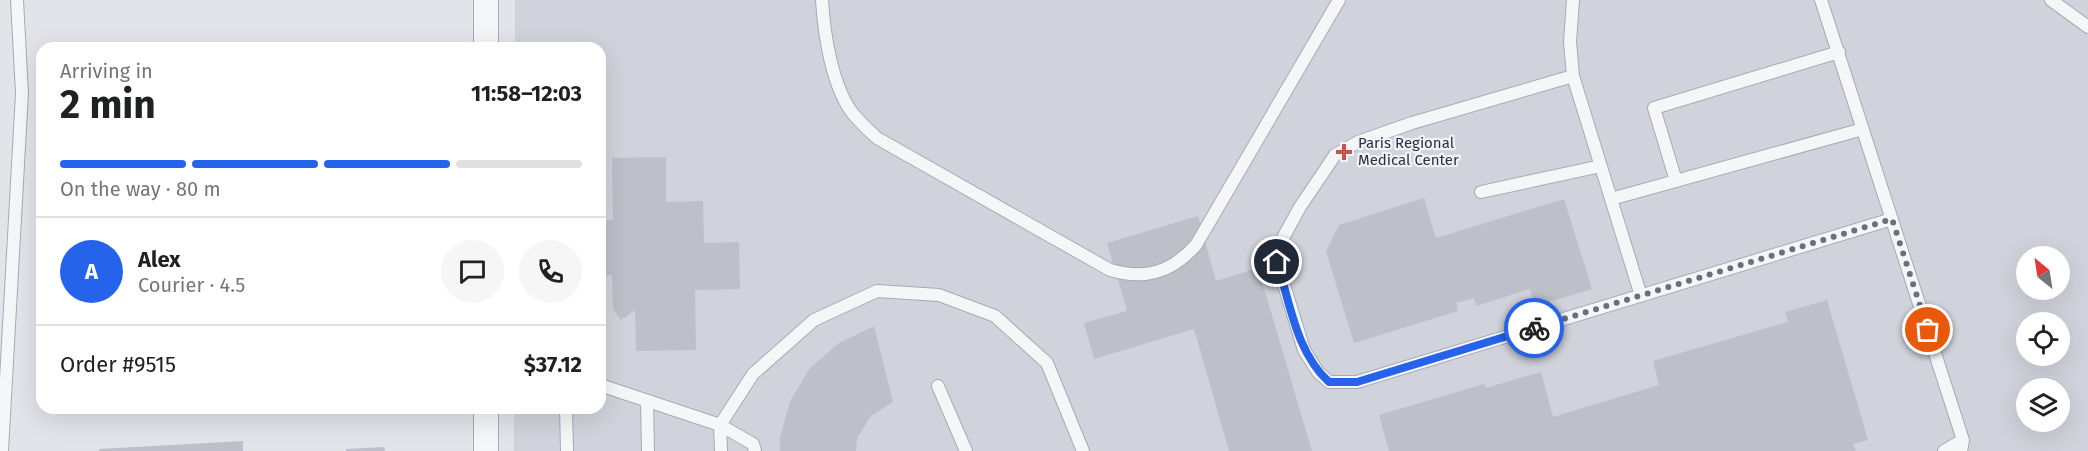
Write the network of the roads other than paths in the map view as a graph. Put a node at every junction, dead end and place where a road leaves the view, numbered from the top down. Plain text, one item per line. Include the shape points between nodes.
1 (17, 0) edge
2 (486, 0) edge
3 (822, 0) edge
4 (1339, 0) edge
5 (1573, 0) edge
6 (1821, 0) edge
7 (2050, 0) edge
8 (2088, 27) edge
9 (486, 42) edge
10 (1839, 52) junction
11 (1573, 76) junction
12 (1863, 129) junction
13 (1601, 166) junction
14 (1676, 181) junction
15 (1481, 192) dead end
16 (1611, 199) junction
17 (1892, 219) junction
18 (1641, 296) junction
19 (938, 386) dead end
20 (606, 387) edge
21 (648, 401) junction
22 (486, 414) edge
23 (566, 414) edge
24 (720, 425) junction
25 (1962, 446) edge
26 (2, 451) edge
27 (486, 451) edge
28 (567, 451) edge
29 (648, 451) edge
30 (721, 451) edge
31 (755, 451) edge
32 (966, 451) edge
33 (1083, 451) edge
34 (1944, 451) edge

1 - 26 lane via 22,93
2 - 9 street
3 - 4 lane via 831,63 844,97 853,114 877,138 1110,270 1127,275 1168,268 1196,245
5 - 11 lane
6 - 10 lane
7 - 8 lane
10 - 12 lane
10 - 14 lane via 1654,108
11 - 13 lane
11 - 18 lane via 1412,123 1358,142 1335,155 1284,236 1277,262 1304,350 1329,382 1357,382
12 - 14 lane
12 - 17 lane
13 - 15 lane
13 - 16 lane
14 - 16 lane
16 - 18 lane
17 - 18 lane
17 - 25 lane
19 - 32 lane
20 - 21 lane
21 - 24 lane
21 - 29 lane
22 - 27 street
23 - 28 lane
24 - 30 lane
24 - 31 lane via 753,444
24 - 33 lane via 753,374 814,320 877,291 939,295 995,316 1047,363
25 - 34 lane

